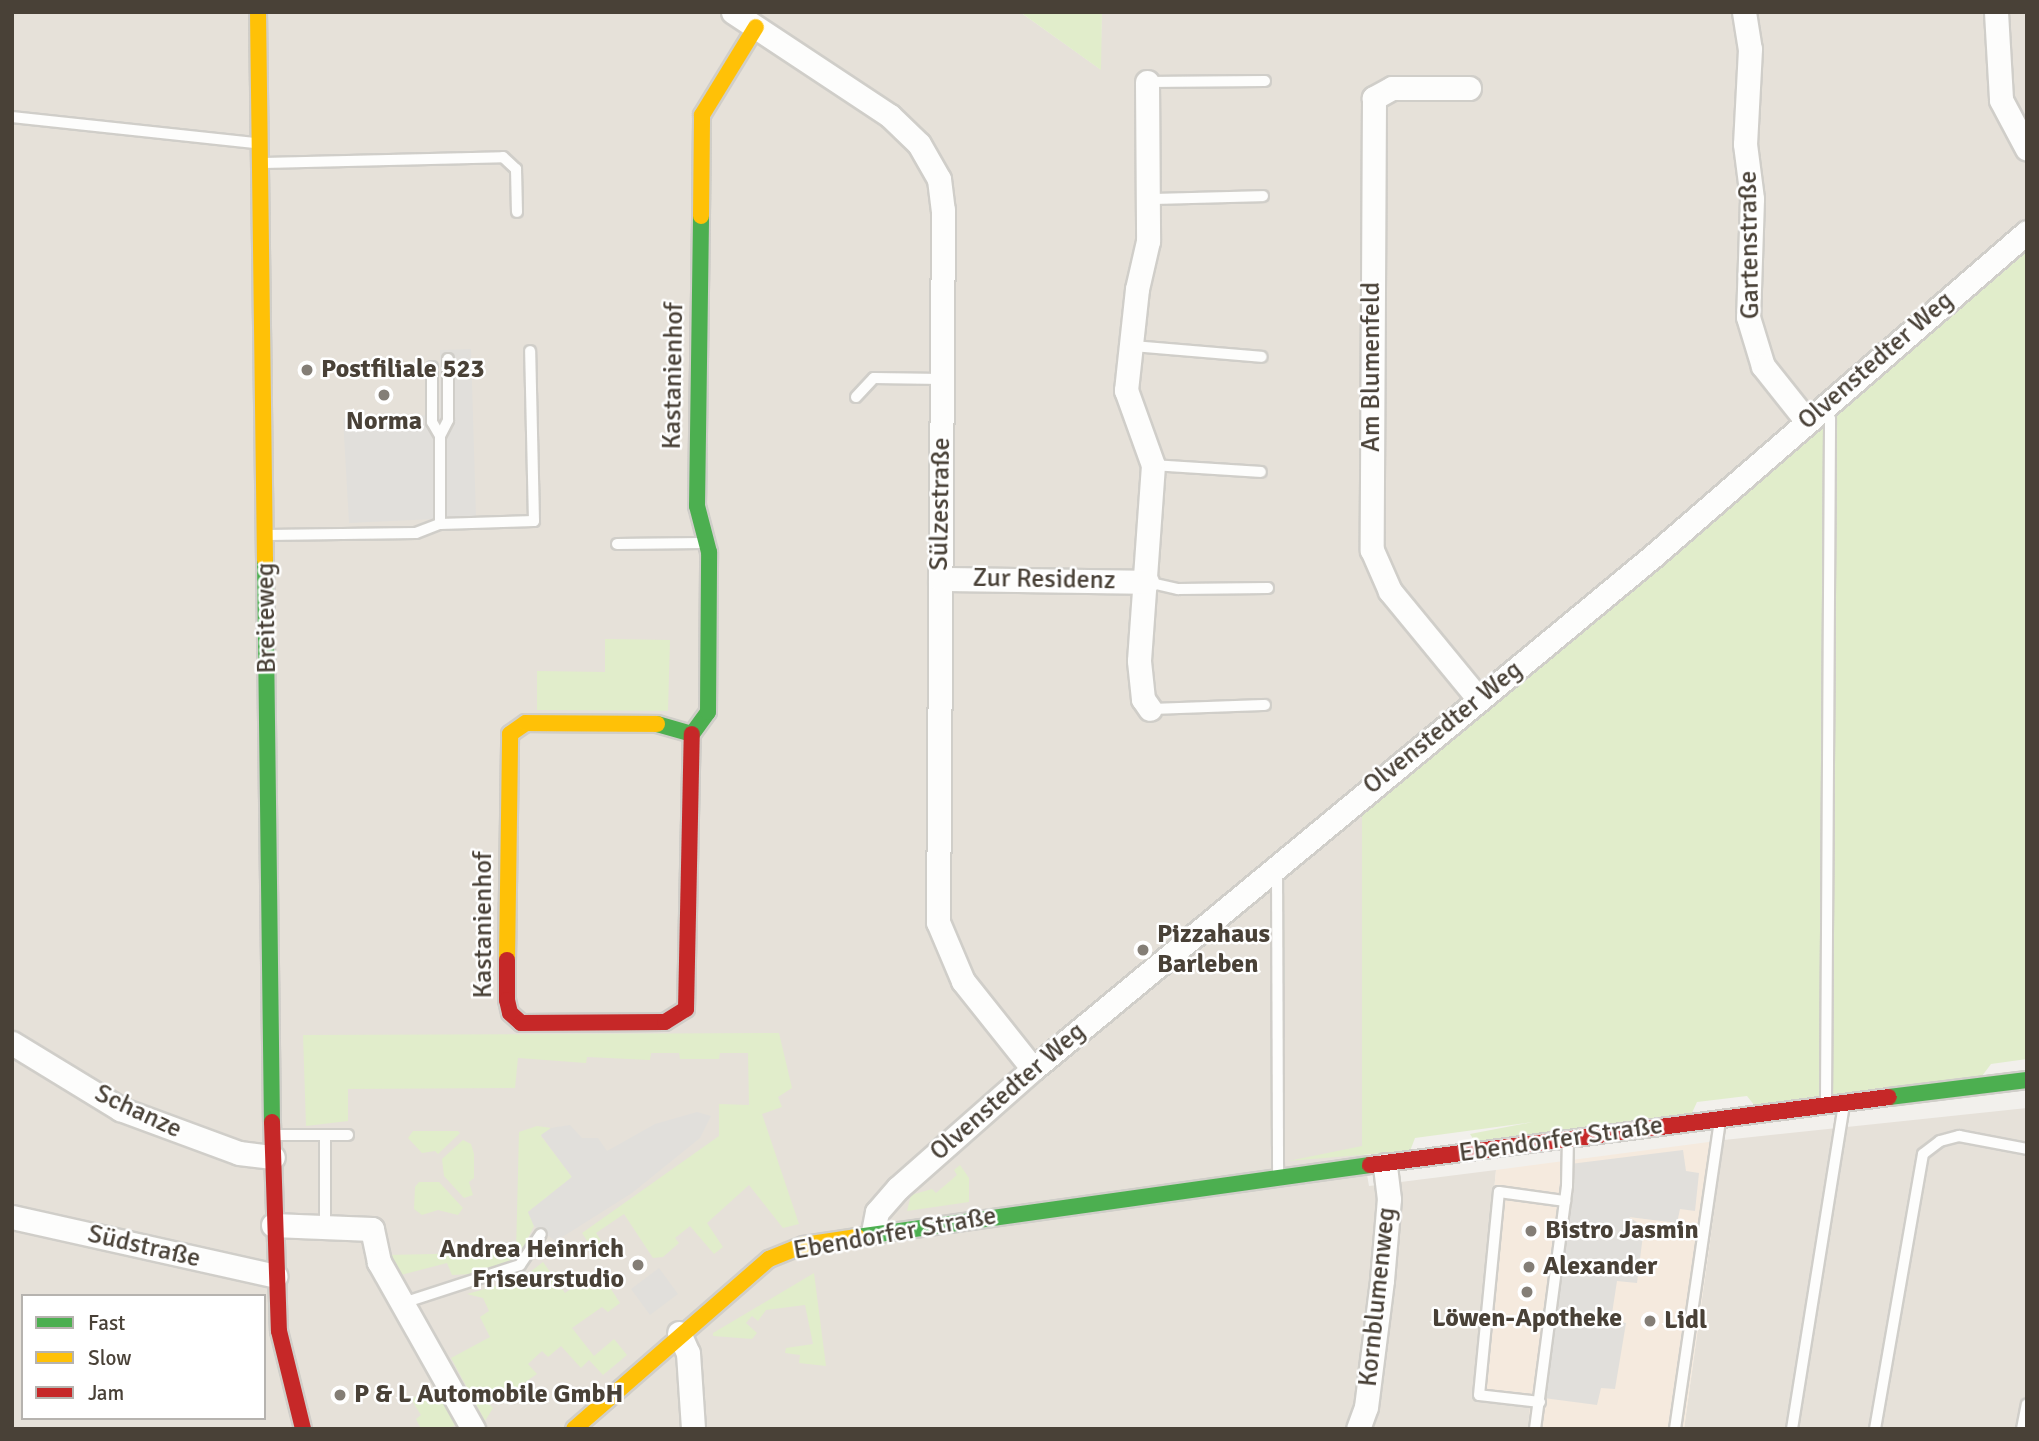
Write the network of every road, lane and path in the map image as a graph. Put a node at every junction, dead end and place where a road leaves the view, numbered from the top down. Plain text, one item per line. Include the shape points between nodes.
1 (258, 12) edge
2 (733, 12) edge
3 (1744, 12) edge
4 (1996, 12) edge
5 (756, 27) junction
6 (1265, 81) dead end
7 (1147, 82) joint
8 (1469, 88) dead end
9 (12, 117) edge
10 (261, 143) junction
11 (2027, 149) edge
12 (261, 163) junction
13 (1263, 196) dead end
14 (1149, 199) junction
15 (517, 212) dead end
16 (2027, 232) edge
17 (1132, 346) junction
18 (530, 351) dead end
19 (1262, 357) dead end
20 (448, 359) dead end
21 (432, 366) dead end
22 (942, 379) junction
23 (856, 397) dead end
24 (1825, 404) junction
25 (1806, 421) junction
26 (440, 436) junction
27 (1153, 465) junction
28 (1261, 472) dead end
29 (440, 524) junction
30 (266, 536) junction
31 (707, 543) junction
32 (617, 544) dead end
33 (940, 579) junction
34 (1147, 582) junction
35 (1268, 588) dead end
36 (1478, 698) junction
37 (1265, 705) dead end
38 (1150, 709) joint
39 (692, 734) junction
40 (1277, 865) junction
41 (12, 1043) edge
42 (1033, 1069) junction
43 (2027, 1080) edge
44 (1844, 1103) junction
45 (1825, 1106) junction
46 (1720, 1120) junction
47 (325, 1135) junction
48 (348, 1135) dead end
49 (1568, 1136) junction
50 (272, 1146) junction
51 (2027, 1149) edge
52 (1385, 1165) junction
53 (1278, 1178) junction
54 (1565, 1201) junction
55 (12, 1217) edge
56 (273, 1225) junction
57 (325, 1226) junction
58 (873, 1232) junction
59 (541, 1234) dead end
60 (275, 1276) junction
61 (403, 1303) junction
62 (679, 1333) junction
63 (1541, 1402) junction
64 (2027, 1404) edge
65 (303, 1429) edge
66 (473, 1429) edge
67 (574, 1429) edge
68 (693, 1429) edge
69 (1358, 1429) edge
70 (1535, 1429) edge
71 (1675, 1429) edge
72 (1792, 1429) edge
73 (1875, 1429) edge
74 (2022, 1429) edge

1 - 10 street, Breiteweg
2 - 5 street, Sülzestraße
3 - 25 street, Gartenstraße via 1749,49 1745,144 1752,199 1748,317 1763,366
4 - 11 street via 2001,100
5 - 22 street, Sülzestraße via 890,116 930,161 939,179 943,210
5 - 31 street, Kastanienhof via 702,115 697,506
6 - 7 lane, Zur Residenz
7 - 14 street, Zur Residenz
8 - 36 street, Am Blumenfeld via 1392,88 1374,98 1372,550 1390,591
9 - 10 lane
10 - 12 street, Breiteweg
12 - 15 lane via 503,157 516,169
12 - 30 street, Breiteweg
13 - 14 lane
14 - 17 street, Zur Residenz via 1148,241 1137,289
16 - 24 street, Olvenstedter Weg
17 - 19 lane
17 - 27 street, Zur Residenz via 1126,390
18 - 29 lane via 534,522
20 - 26 lane via 448,420
21 - 26 lane via 432,422
22 - 23 lane via 874,378
22 - 33 street, Sülzestraße
24 - 25 street, Olvenstedter Weg
24 - 45 lane via 1830,419
25 - 36 street, Olvenstedter Weg via 1654,555
26 - 29 lane
27 - 28 lane
27 - 34 street, Zur Residenz
29 - 30 lane via 416,533
30 - 50 street, Breiteweg
31 - 32 lane
31 - 39 street, Kastanienhof via 708,712
33 - 34 street, Zur Residenz
33 - 42 street, Sülzestraße via 938,922 963,981
34 - 35 lane, Zur Residenz via 1178,589
34 - 38 street, Zur Residenz via 1139,683
36 - 40 street, Olvenstedter Weg
37 - 38 lane, Zur Residenz
39 - 39 street, Kastanienhof via 668,724 526,723 510,734 507,1000 510,1013 521,1023 666,1022 686,1009
40 - 42 street, Olvenstedter Weg
40 - 53 lane
41 - 50 street, Schanze via 139,1117 239,1153
42 - 58 street, Olvenstedter Weg via 898,1188 877,1212
43 - 44 street, Ebendorfer Straße
44 - 45 street, Ebendorfer Straße
44 - 72 lane
45 - 46 street, Ebendorfer Straße
46 - 49 street, Ebendorfer Straße
46 - 71 lane
47 - 48 lane
47 - 50 lane
47 - 57 lane
49 - 52 street, Ebendorfer Straße
49 - 54 lane
50 - 56 street, Breiteweg
51 - 73 lane via 1959,1136 1935,1144 1923,1154
52 - 53 street, Ebendorfer Straße
52 - 69 street, Kornblumenweg via 1389,1199 1382,1280 1366,1407
53 - 58 street, Ebendorfer Straße
54 - 63 lane
54 - 63 lane via 1499,1192 1479,1395
55 - 60 street, Südstraße
56 - 57 street
56 - 60 street, Breiteweg
57 - 61 street via 372,1230 379,1262
58 - 62 street, Ebendorfer Straße via 804,1245 769,1259
59 - 61 lane via 520,1265
60 - 65 street, Breiteweg via 281,1349
61 - 66 street
62 - 67 street, Ebendorfer Straße
62 - 68 street via 688,1353
63 - 70 lane
64 - 74 lane

